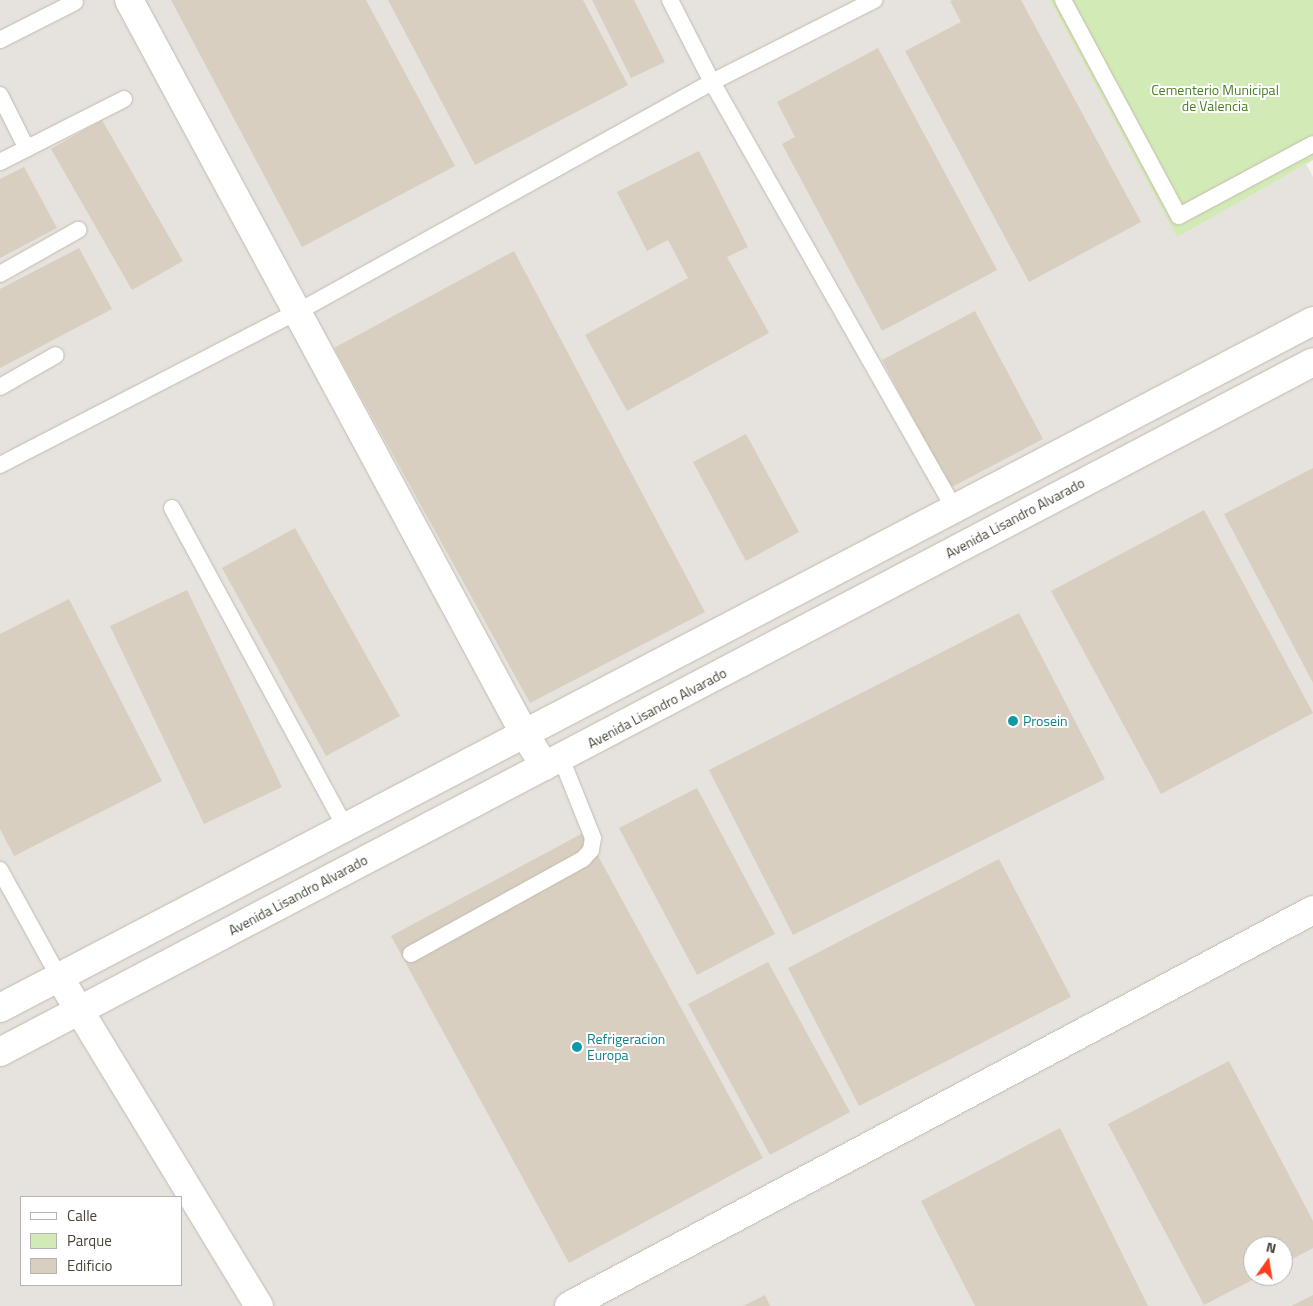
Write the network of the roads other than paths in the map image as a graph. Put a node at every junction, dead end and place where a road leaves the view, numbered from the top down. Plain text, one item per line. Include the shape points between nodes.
1 (130, 0) edge
2 (670, 0) edge
3 (874, 0) edge
4 (1064, 0) edge
5 (75, 2) dead end
6 (0, 40) edge
7 (712, 82) junction
8 (0, 95) edge
9 (124, 99) dead end
10 (1313, 144) edge
11 (26, 147) junction
12 (0, 162) edge
13 (78, 230) dead end
14 (0, 274) edge
15 (299, 311) junction
16 (1313, 321) edge
17 (56, 355) dead end
18 (1313, 362) edge
19 (0, 386) edge
20 (0, 465) edge
21 (172, 508) dead end
22 (954, 508) junction
23 (524, 733) junction
24 (553, 762) junction
25 (345, 827) junction
26 (0, 870) edge
27 (1313, 910) edge
28 (411, 954) dead end
29 (58, 977) junction
30 (0, 1008) edge
31 (78, 1010) junction
32 (0, 1052) edge
33 (259, 1306) edge
34 (569, 1306) edge

1 - 15 street
2 - 7 lane
3 - 7 lane
4 - 10 lane via 1179,216
5 - 6 lane
7 - 15 lane
7 - 22 lane
8 - 11 lane
9 - 11 lane
11 - 12 lane
13 - 14 lane
15 - 20 lane
15 - 23 street
16 - 22 street
17 - 19 lane
18 - 24 street, Avenida Lisandro Alvarado
21 - 25 lane
22 - 23 street
23 - 24 street
23 - 25 street
24 - 28 lane via 593,838 591,850 583,859
24 - 31 street, Avenida Lisandro Alvarado
25 - 29 street
26 - 29 lane
27 - 34 street
29 - 30 street
29 - 31 street
31 - 32 street, Avenida Lisandro Alvarado
31 - 33 street

